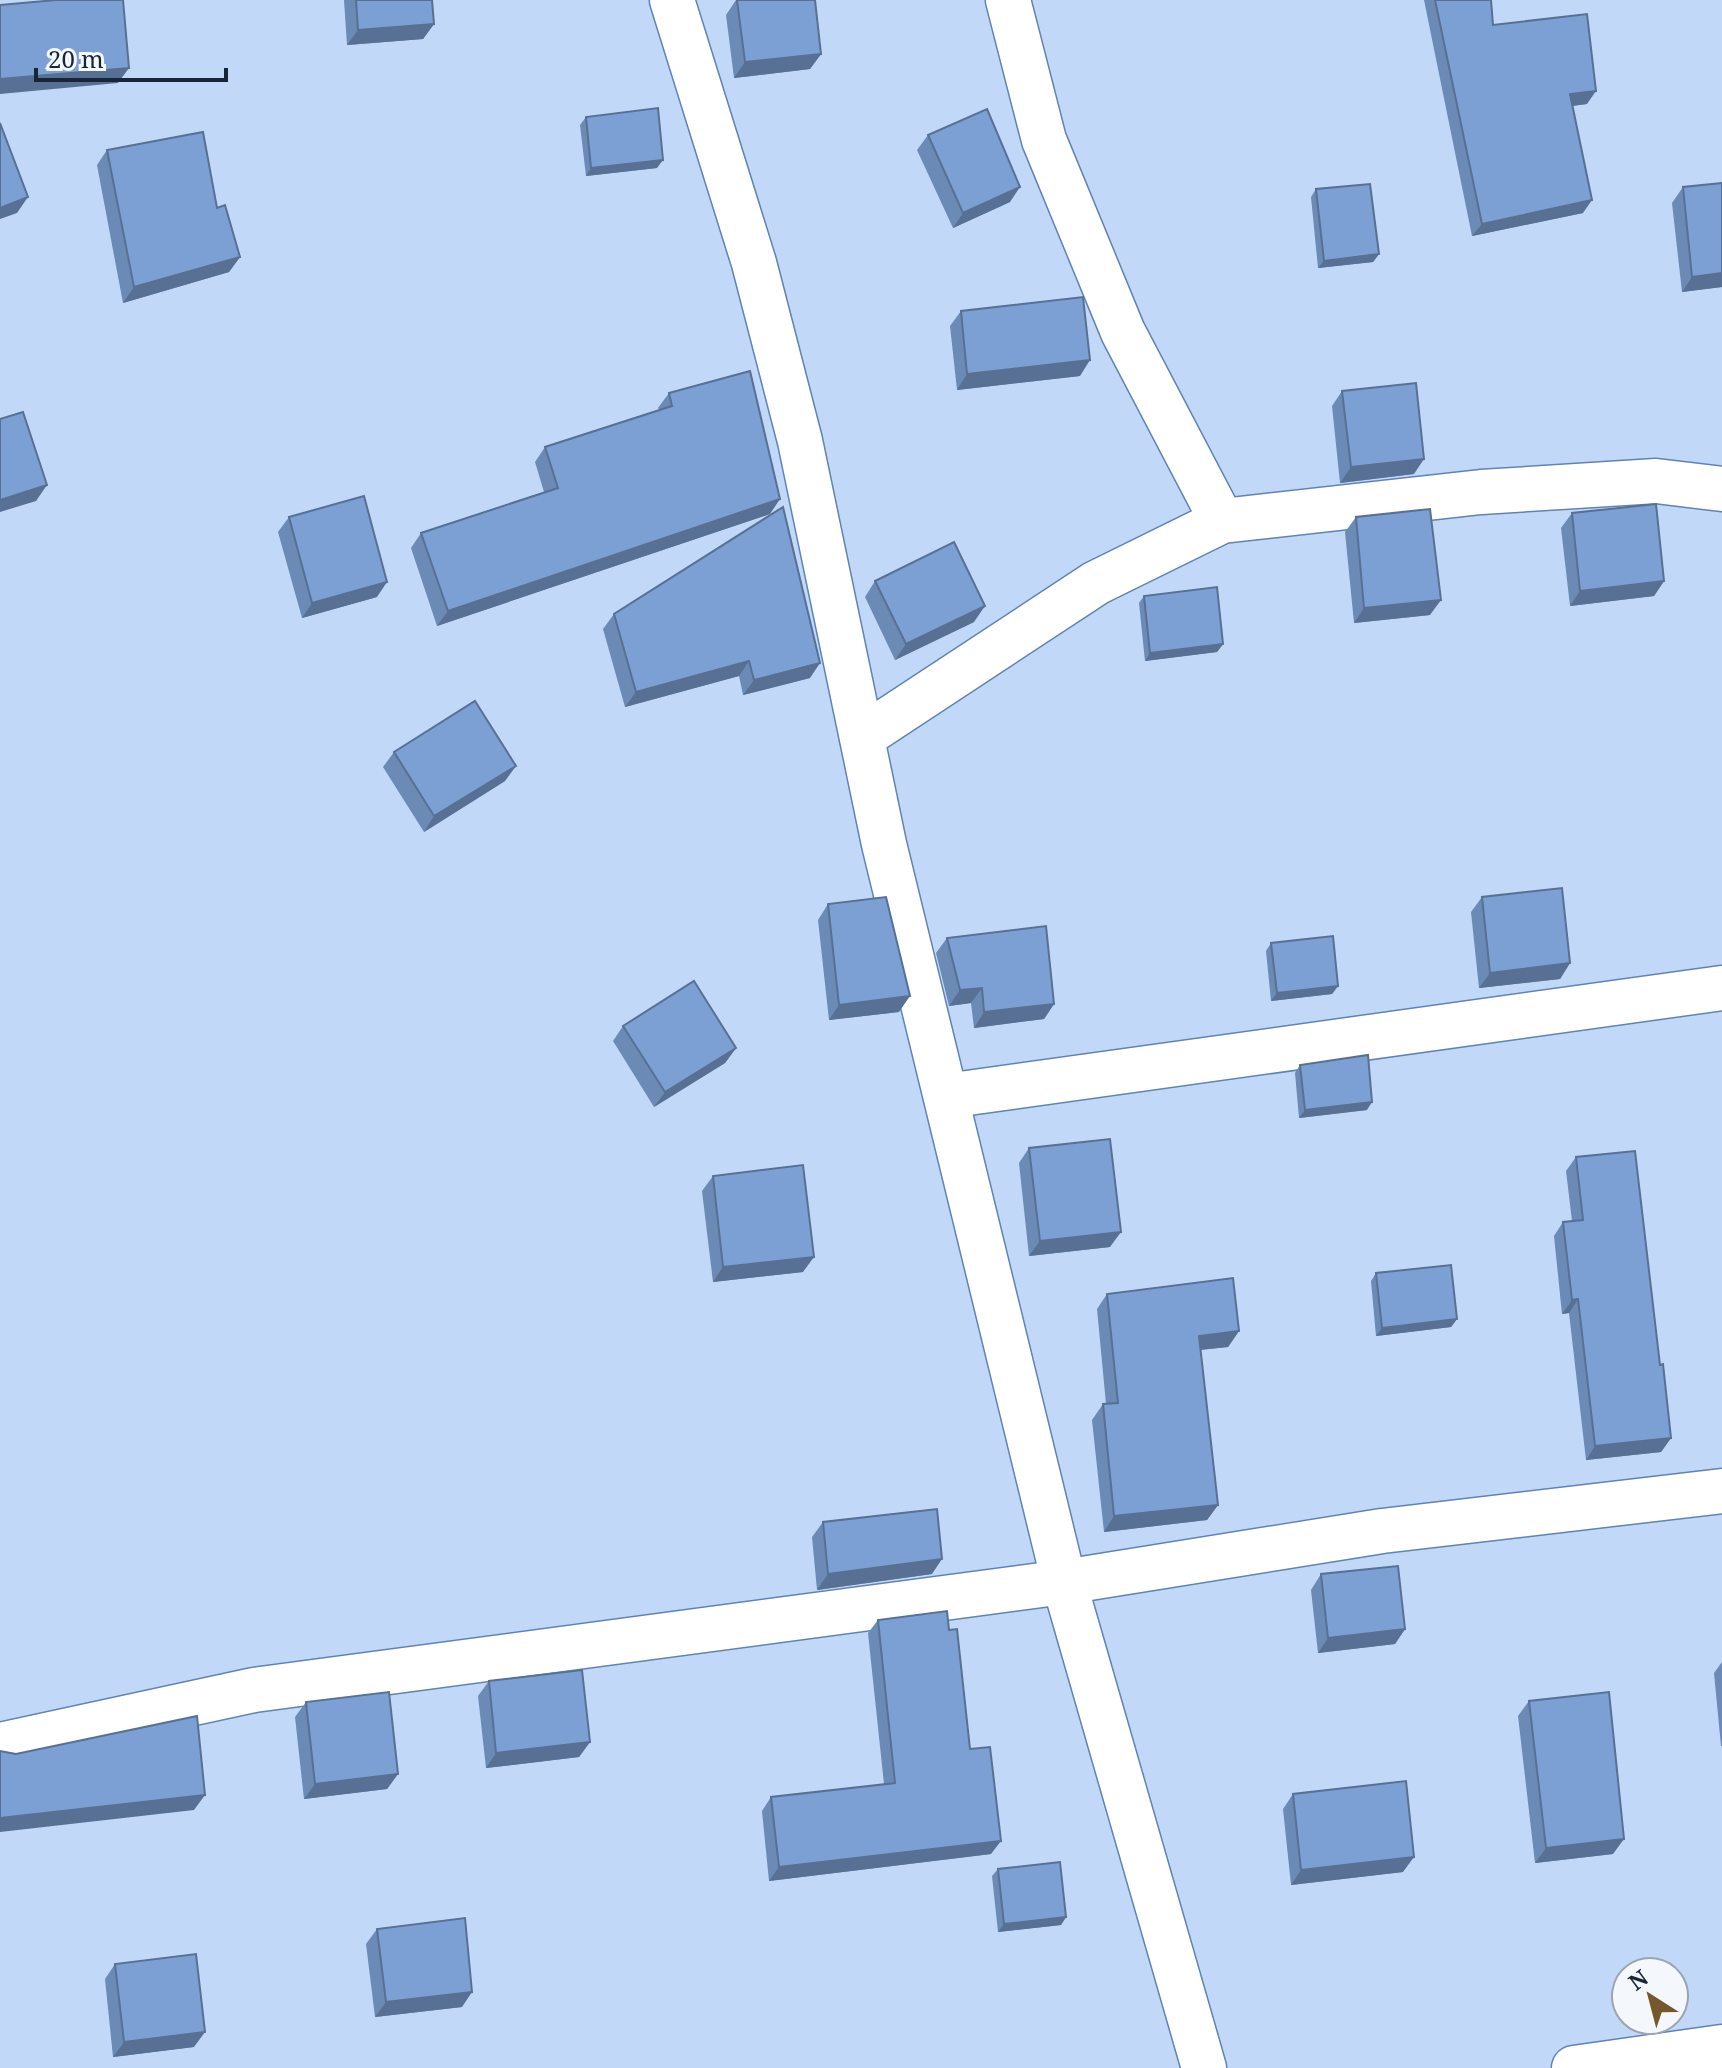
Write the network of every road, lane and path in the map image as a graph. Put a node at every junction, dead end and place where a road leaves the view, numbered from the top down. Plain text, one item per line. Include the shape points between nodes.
1 (672, 0) edge
2 (1008, 0) edge
3 (1722, 489) edge
4 (1222, 521) junction
5 (862, 737) junction
6 (1722, 988) edge
7 (946, 1096) junction
8 (1722, 1491) edge
9 (1064, 1582) junction
10 (0, 1745) edge
11 (1722, 2047) edge
12 (1204, 2068) edge
13 (1574, 2068) edge

1 - 5 street via 754,263 800,441
2 - 4 street via 1044,140 1106,291
3 - 4 street via 1656,481 1481,492
4 - 5 street via 1096,583
5 - 7 street
6 - 7 street
7 - 9 street
8 - 9 street via 1382,1531
9 - 10 street via 254,1690
9 - 12 street
11 - 13 street

